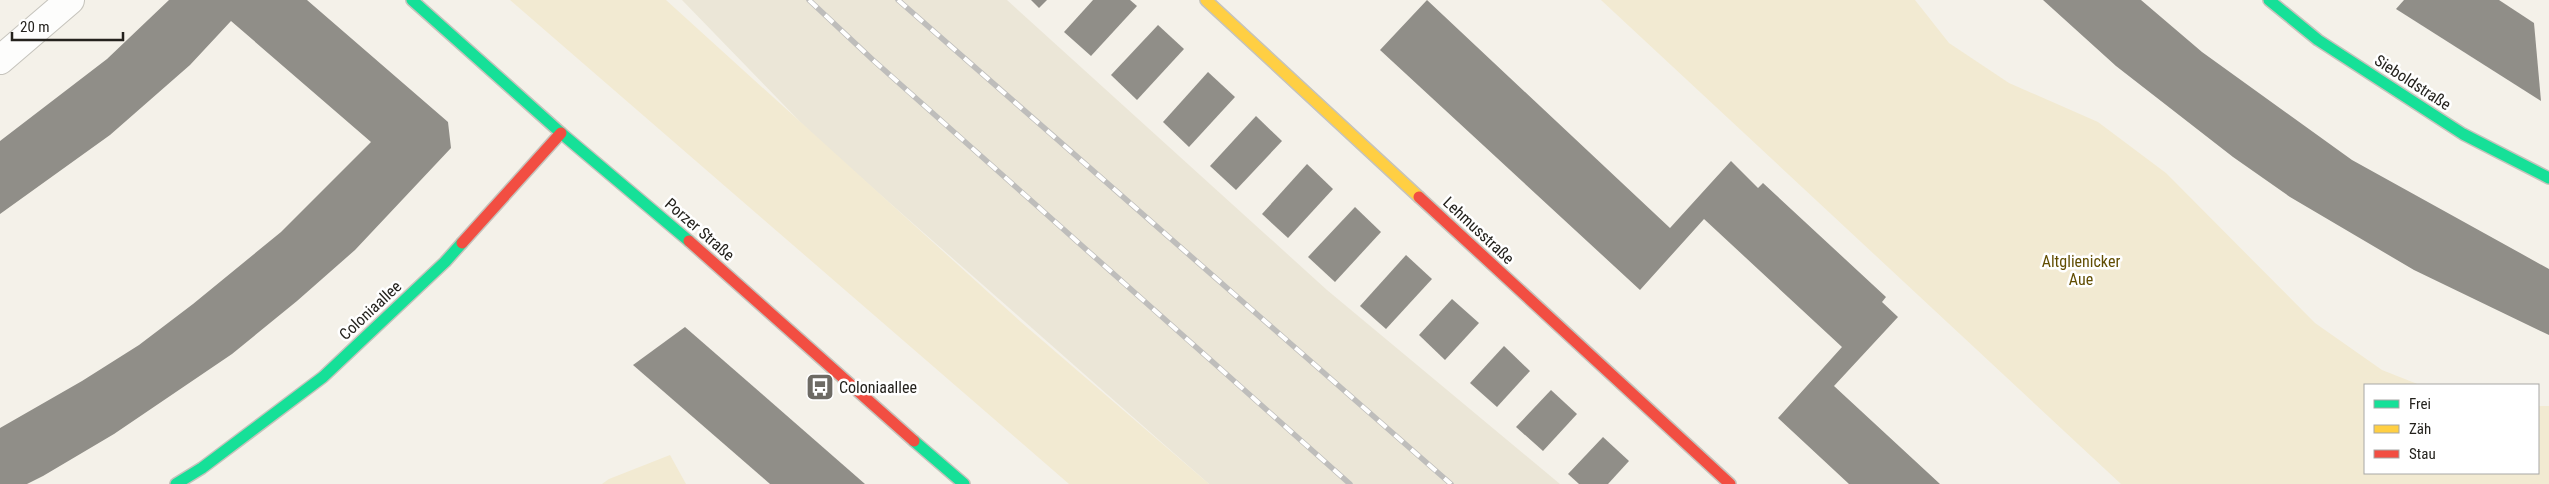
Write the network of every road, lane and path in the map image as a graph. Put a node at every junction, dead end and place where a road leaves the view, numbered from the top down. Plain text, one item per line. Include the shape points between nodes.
1 (70, 0) edge
2 (412, 0) edge
3 (1206, 0) edge
4 (2269, 0) edge
5 (0, 60) edge
6 (561, 133) junction
7 (2549, 178) edge
8 (176, 484) edge
9 (964, 484) edge
10 (1730, 484) edge

1 - 5 street
2 - 6 street, Porzer Straße
3 - 10 street, Lehmusstraße
4 - 7 street, Sieboldstraße via 2318,40 2463,134
6 - 8 street, Coloniaallee via 445,262 323,376
6 - 9 street, Porzer Straße via 673,226

